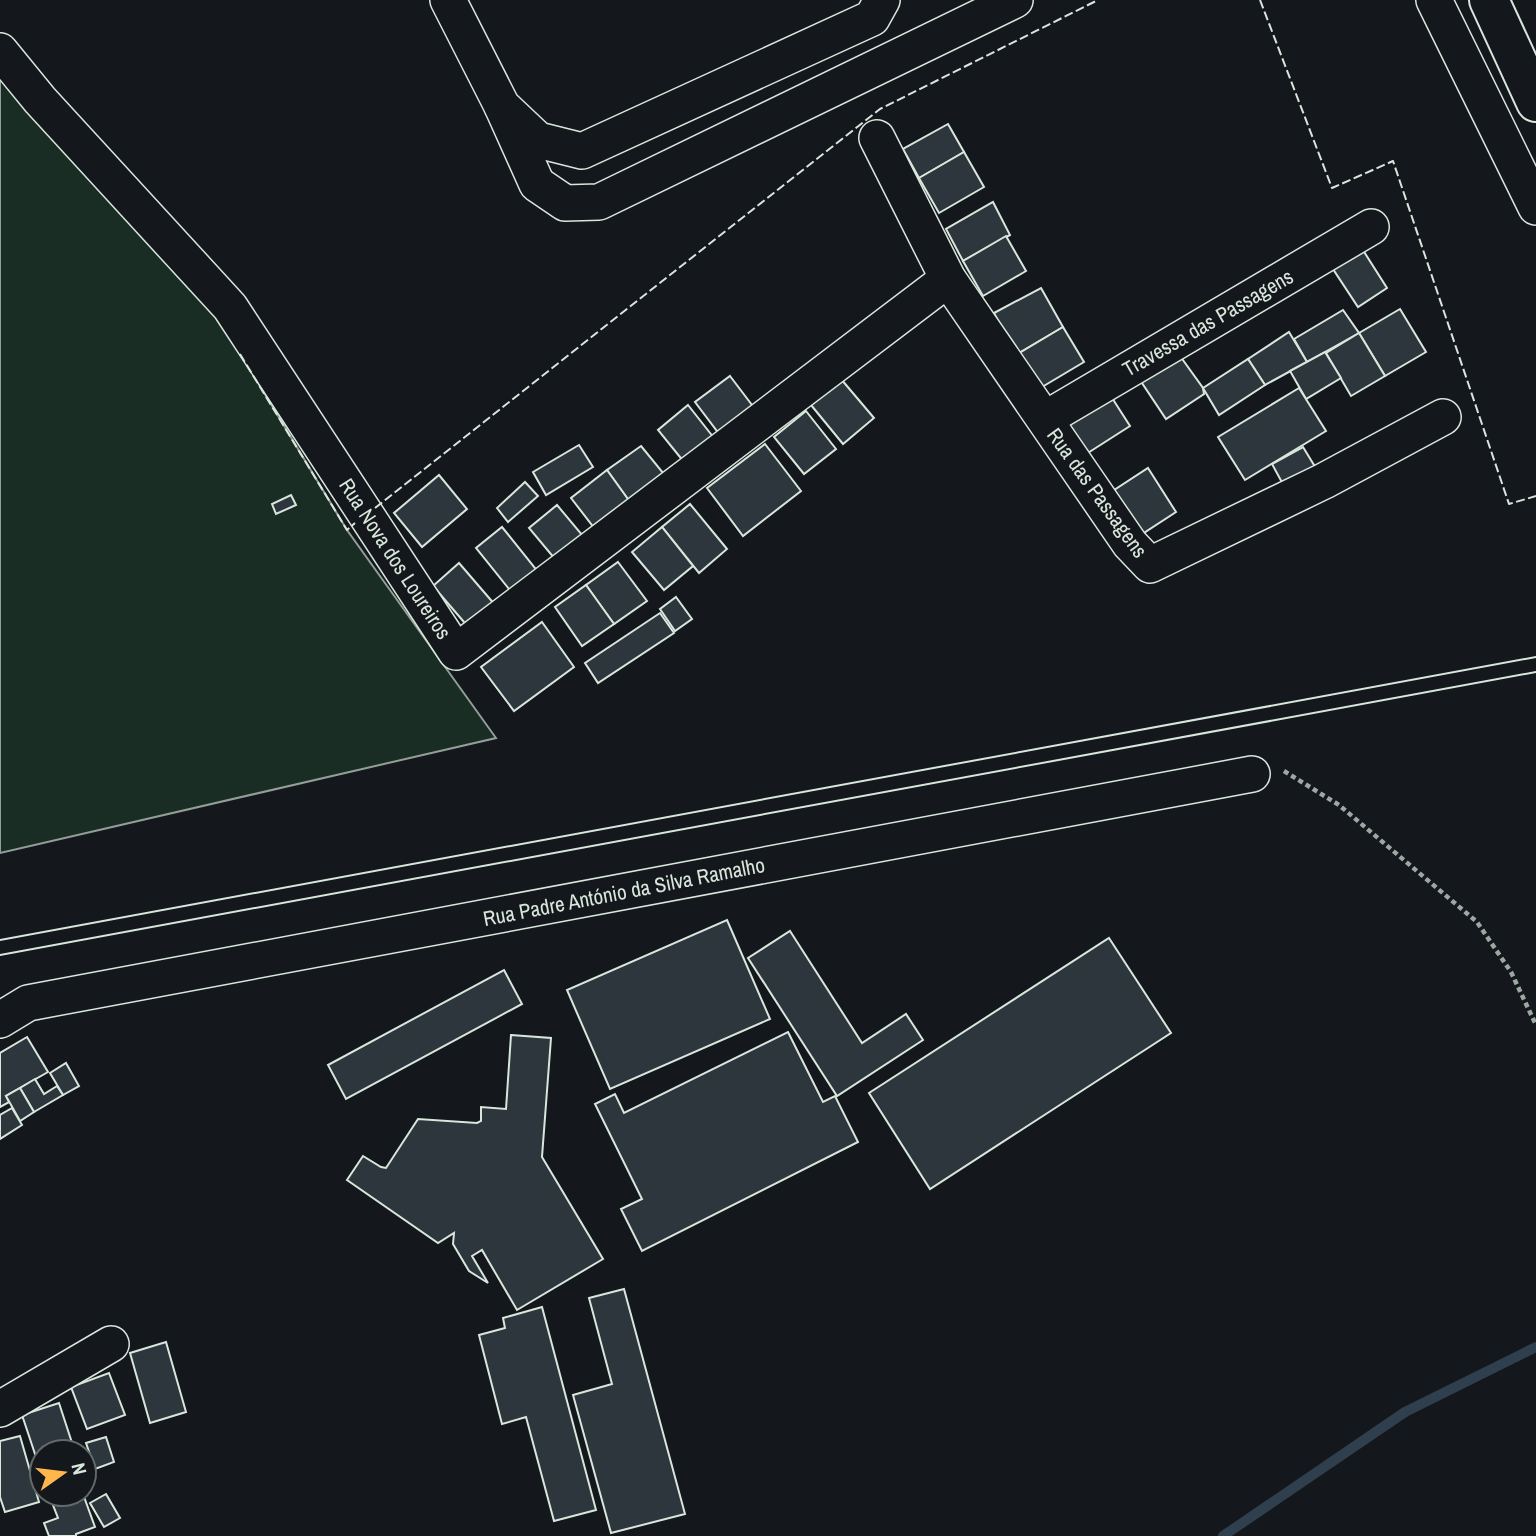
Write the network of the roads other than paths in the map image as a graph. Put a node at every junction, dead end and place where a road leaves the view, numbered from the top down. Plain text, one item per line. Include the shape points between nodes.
1 (448, 0) edge
2 (882, 0) edge
3 (1015, 0) edge
4 (1489, 0) edge
5 (1436, 9) edge
6 (0, 51) edge
7 (1536, 102) edge
8 (502, 106) junction
9 (877, 138) dead end
10 (1536, 206) edge
11 (1371, 228) dead end
12 (948, 279) junction
13 (1443, 417) dead end
14 (1045, 419) junction
15 (1252, 774) road end
16 (0, 1020) edge
17 (111, 1344) dead end
18 (0, 1409) edge

1 - 8 street
2 - 8 street via 872,18 582,151 538,140
3 - 8 street via 599,202 565,203 537,184
4 - 7 highway
5 - 10 street
6 - 12 street, Rua Nova dos Loureiros via 230,307 456,652
9 - 12 street, Rua das Passagens
11 - 14 street, Travessa das Passagens
12 - 14 street, Rua das Passagens
13 - 14 street, Rua das Passagens via 1150,565 1130,544
15 - 16 street, Rua Padre António da Silva Ramalho via 28,1003
17 - 18 street

